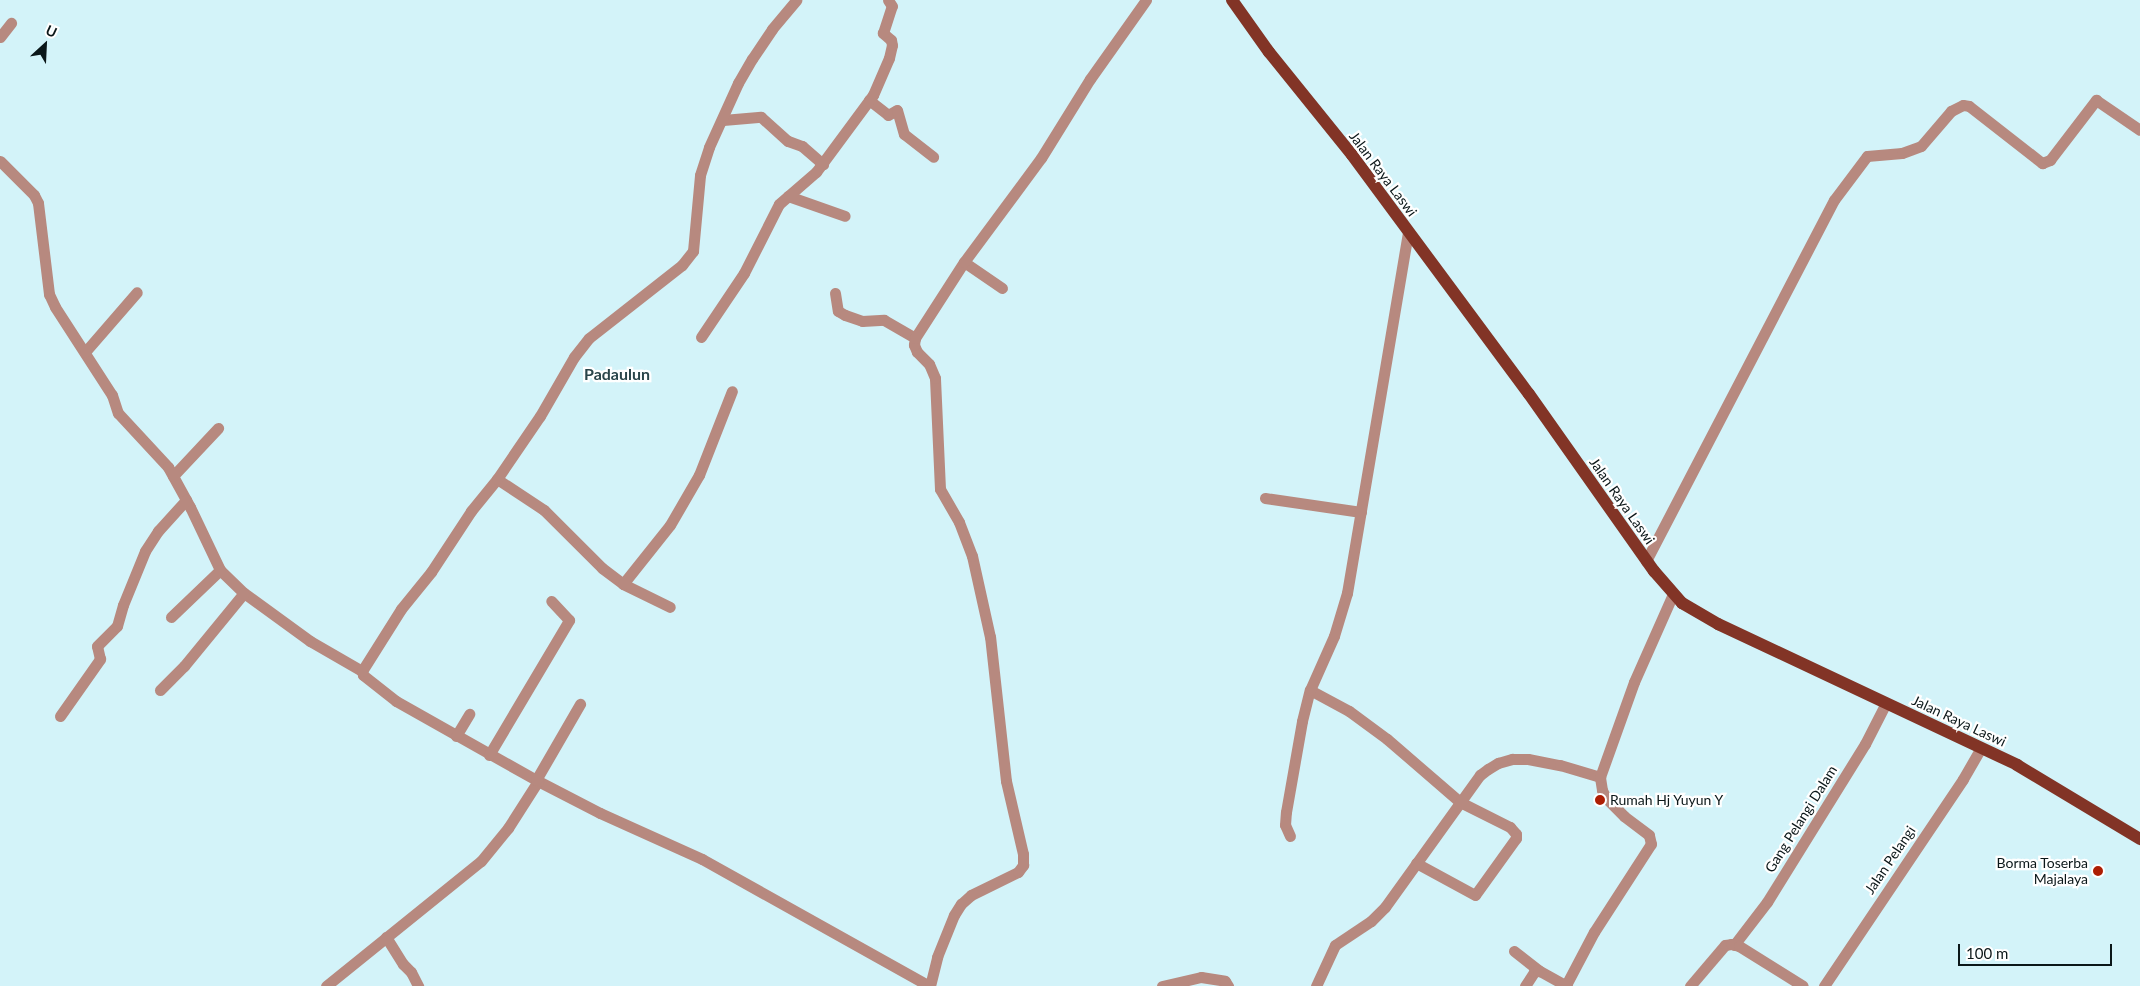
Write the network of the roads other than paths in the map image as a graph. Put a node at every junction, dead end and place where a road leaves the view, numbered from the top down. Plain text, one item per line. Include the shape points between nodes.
1 (796, 0) edge
2 (888, 0) edge
3 (1146, 0) edge
4 (1232, 0) edge
5 (11, 24) dead end
6 (0, 37) edge
7 (869, 100) junction
8 (723, 120) junction
9 (2140, 130) edge
10 (933, 157) dead end
11 (0, 161) edge
12 (823, 164) junction
13 (788, 196) junction
14 (845, 216) dead end
15 (1408, 233) junction
16 (964, 262) junction
17 (1002, 288) dead end
18 (137, 292) dead end
19 (835, 293) dead end
20 (702, 337) dead end
21 (915, 338) junction
22 (85, 352) junction
23 (732, 391) dead end
24 (218, 428) dead end
25 (172, 476) junction
26 (497, 479) junction
27 (1265, 498) dead end
28 (186, 500) junction
29 (1361, 512) junction
30 (1646, 561) junction
31 (220, 570) junction
32 (623, 584) junction
33 (244, 593) junction
34 (1673, 594) junction
35 (551, 601) dead end
36 (670, 608) dead end
37 (171, 618) dead end
38 (362, 671) junction
39 (160, 690) dead end
40 (1310, 690) junction
41 (580, 704) dead end
42 (1886, 704) junction
43 (469, 714) dead end
44 (60, 716) dead end
45 (456, 736) junction
46 (1980, 748) junction
47 (489, 755) junction
48 (1600, 778) junction
49 (537, 780) junction
50 (1460, 802) junction
51 (1290, 836) dead end
52 (2140, 839) edge
53 (1416, 864) junction
54 (386, 938) junction
55 (1734, 945) junction
56 (1514, 951) dead end
57 (1540, 970) junction
58 (326, 986) edge
59 (418, 986) edge
60 (929, 986) edge
61 (1162, 986) edge
62 (1228, 986) edge
63 (1316, 986) edge
64 (1525, 986) edge
65 (1566, 986) edge
66 (1690, 986) edge
67 (1803, 986) edge
68 (1824, 986) edge

1 - 8 street via 752,59
2 - 7 street via 892,6 883,33 892,45
3 - 16 street via 1090,79 1041,158
4 - 15 main road, Jalan Raya Laswi
5 - 6 street
7 - 10 street via 888,114 897,110 904,134
7 - 12 street
8 - 12 street via 761,117 788,141 802,146
8 - 26 street via 708,147 700,175 693,251 682,265 590,338 574,357 540,416
9 - 30 street via 2096,100 2050,160 2042,163 1969,106 1963,105 1951,111 1921,146 1902,153 1867,156 1834,200
11 - 22 street via 38,203 49,294
12 - 13 street
13 - 14 street
13 - 20 street via 779,204 744,273
15 - 29 street
15 - 30 main road, Jalan Raya Laswi via 1529,394
16 - 17 street
16 - 21 street
18 - 22 street
19 - 21 street via 838,312 845,316 862,321 884,320
21 - 60 street via 916,352 929,364 935,378 940,489 959,522 972,556 990,637 1006,780 1023,854 1023,865 1018,872 971,895 961,904 937,957
22 - 25 street via 112,395 118,413 138,432
23 - 32 street via 712,439 708,458 689,492 654,548
24 - 25 street
25 - 28 street
26 - 32 street via 544,510 602,568
26 - 38 street via 470,511
27 - 29 street
28 - 31 street
28 - 44 street via 158,530 145,552 117,626 97,646 100,659
29 - 40 street via 1336,628
30 - 34 main road, Jalan Raya Laswi
31 - 33 street
31 - 37 street
32 - 36 street
33 - 38 street via 310,641
33 - 39 street
34 - 42 main road, Jalan Raya Laswi via 1718,624
34 - 48 street via 1634,682
35 - 47 street via 568,620
38 - 45 street via 396,701
40 - 50 street via 1336,702 1364,722
40 - 51 street via 1286,812 1285,825
41 - 49 street
42 - 46 main road, Jalan Raya Laswi
42 - 55 street, Gang Pelangi Dalam via 1865,744 1767,902
43 - 45 street
45 - 47 street
46 - 52 main road, Jalan Raya Laswi via 2017,765
46 - 68 street, Jalan Pelangi via 1963,779
47 - 49 street
48 - 50 street via 1560,765 1512,759 1498,763 1480,775
48 - 65 street via 1606,798 1649,834 1651,844 1594,932
49 - 54 street via 508,828 481,862
49 - 60 street via 600,813 702,859
50 - 53 street
50 - 53 street via 1510,827 1516,834 1477,894 1470,895
53 - 63 street via 1385,907 1336,945
54 - 58 street
54 - 59 street
55 - 66 street via 1725,945
55 - 67 street
56 - 57 street
57 - 64 street via 1534,972
57 - 65 street
61 - 62 street via 1201,977 1224,981

